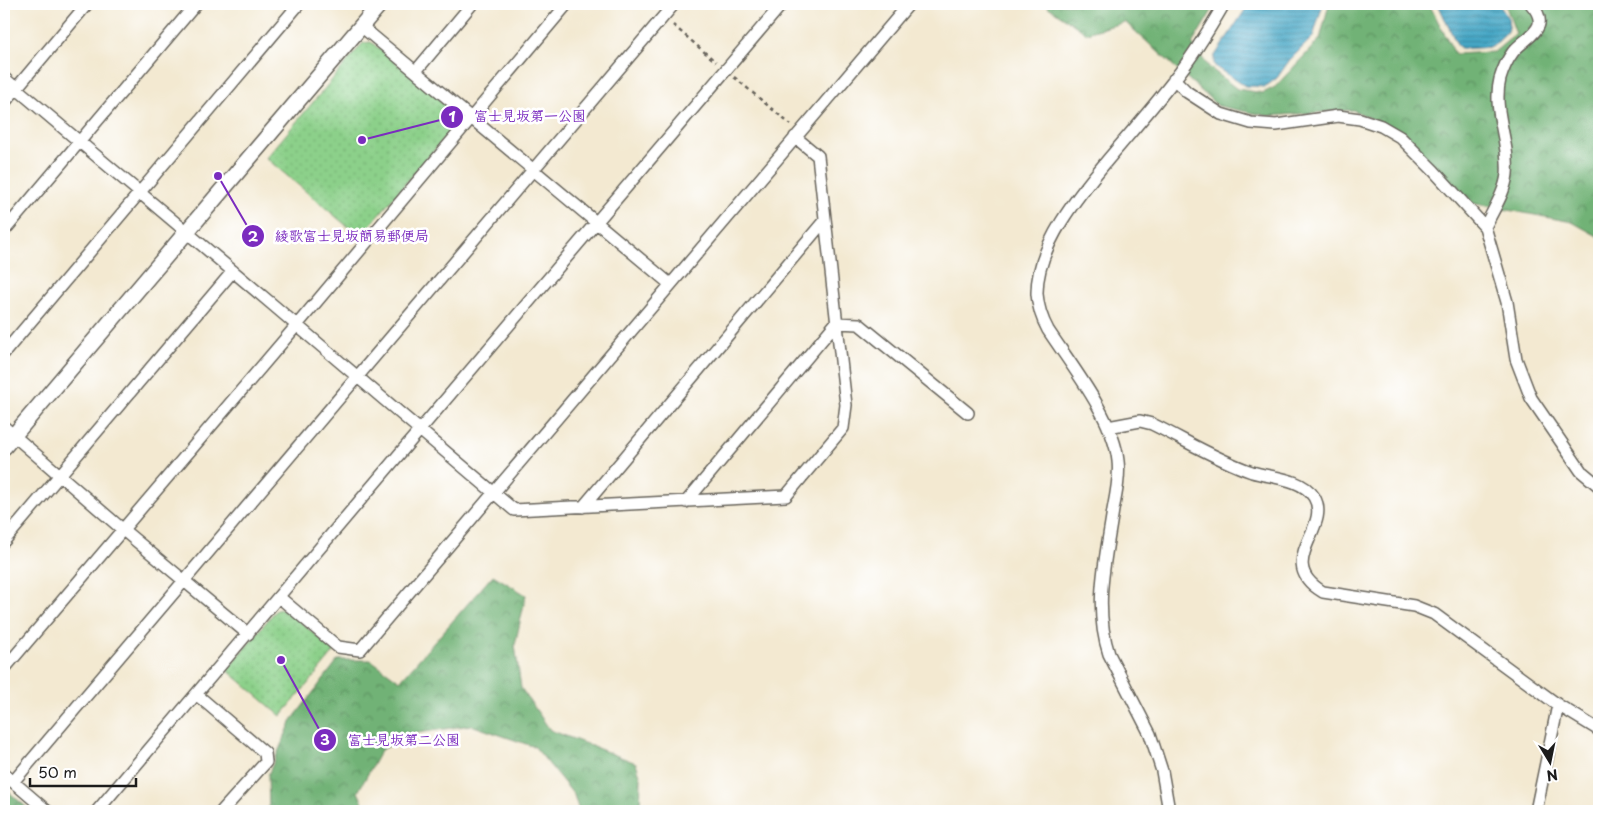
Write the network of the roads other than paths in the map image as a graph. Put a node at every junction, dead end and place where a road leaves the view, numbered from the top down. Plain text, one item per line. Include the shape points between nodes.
1 (87, 4) edge
2 (196, 4) edge
3 (300, 4) edge
4 (380, 4) edge
5 (472, 4) edge
6 (567, 4) edge
7 (674, 4) edge
8 (782, 4) edge
9 (909, 4) edge
10 (1224, 4) edge
11 (1531, 4) edge
12 (361, 26) junction
13 (416, 71) junction
14 (4, 78) edge
15 (1174, 79) junction
16 (16, 88) junction
17 (4, 103) edge
18 (471, 117) junction
19 (795, 137) junction
20 (79, 142) junction
21 (533, 170) junction
22 (139, 193) junction
23 (824, 221) junction
24 (595, 222) junction
25 (1485, 227) junction
26 (4, 231) edge
27 (186, 233) junction
28 (233, 271) junction
29 (670, 284) junction
30 (836, 322) junction
31 (297, 325) junction
32 (4, 353) edge
33 (357, 377) junction
34 (968, 413) dead end
35 (1108, 427) junction
36 (9, 431) edge
37 (420, 431) junction
38 (4, 447) edge
39 (60, 475) junction
40 (1599, 486) edge
41 (493, 494) junction
42 (686, 502) junction
43 (583, 507) junction
44 (122, 529) junction
45 (4, 541) edge
46 (184, 581) junction
47 (279, 597) junction
48 (248, 634) junction
49 (4, 669) edge
50 (196, 694) junction
51 (1558, 704) junction
52 (1599, 730) edge
53 (4, 774) edge
54 (13, 782) junction
55 (47, 811) edge
56 (97, 811) edge
57 (222, 811) edge
58 (1170, 811) edge
59 (1536, 811) edge

1 - 16 street
2 - 20 street
3 - 22 street
4 - 12 street
5 - 13 street
6 - 18 street
7 - 21 street
8 - 24 street
9 - 19 street
10 - 15 street via 1203,41
11 - 25 street via 1537,11 1538,26 1534,34 1514,51 1503,68 1500,82 1498,99 1507,174 1503,192
12 - 13 street
12 - 27 street
13 - 18 street
14 - 16 street
15 - 25 street via 1187,92 1221,114 1251,123 1276,125 1338,116 1381,126 1400,137 1434,170
15 - 35 street via 1080,194 1060,223 1042,262 1037,295 1042,319
16 - 17 street
16 - 20 street
18 - 21 street
18 - 31 street
19 - 23 street via 818,156
19 - 29 street
20 - 22 street
20 - 26 street
21 - 24 street
21 - 33 street
22 - 27 street
22 - 32 street
23 - 30 street
23 - 43 street
24 - 29 street
24 - 37 street
25 - 40 street via 1507,302 1516,359 1531,398 1581,470
27 - 28 street
27 - 36 street
28 - 31 street
28 - 39 street
29 - 41 street
30 - 34 street via 860,324
30 - 42 street
30 - 42 street via 846,405 843,428 786,496
31 - 33 street
31 - 44 street
33 - 37 street
33 - 46 street
35 - 51 street via 1140,421 1152,424 1232,464 1305,488 1315,498 1318,509 1302,557 1304,573 1311,585 1323,592 1414,606 1434,614
35 - 58 street via 1118,461 1102,580 1103,627 1109,654 1150,734
36 - 38 street
36 - 39 street
37 - 41 street
37 - 47 street
39 - 44 street
39 - 45 street
41 - 43 street via 514,510
41 - 47 street via 360,650 338,648
42 - 43 street
44 - 46 street
44 - 49 street
46 - 48 street
46 - 54 street
47 - 48 street
48 - 50 street
50 - 56 street
50 - 57 street via 265,753 266,762
51 - 52 street
51 - 59 street
53 - 54 street
54 - 55 street

